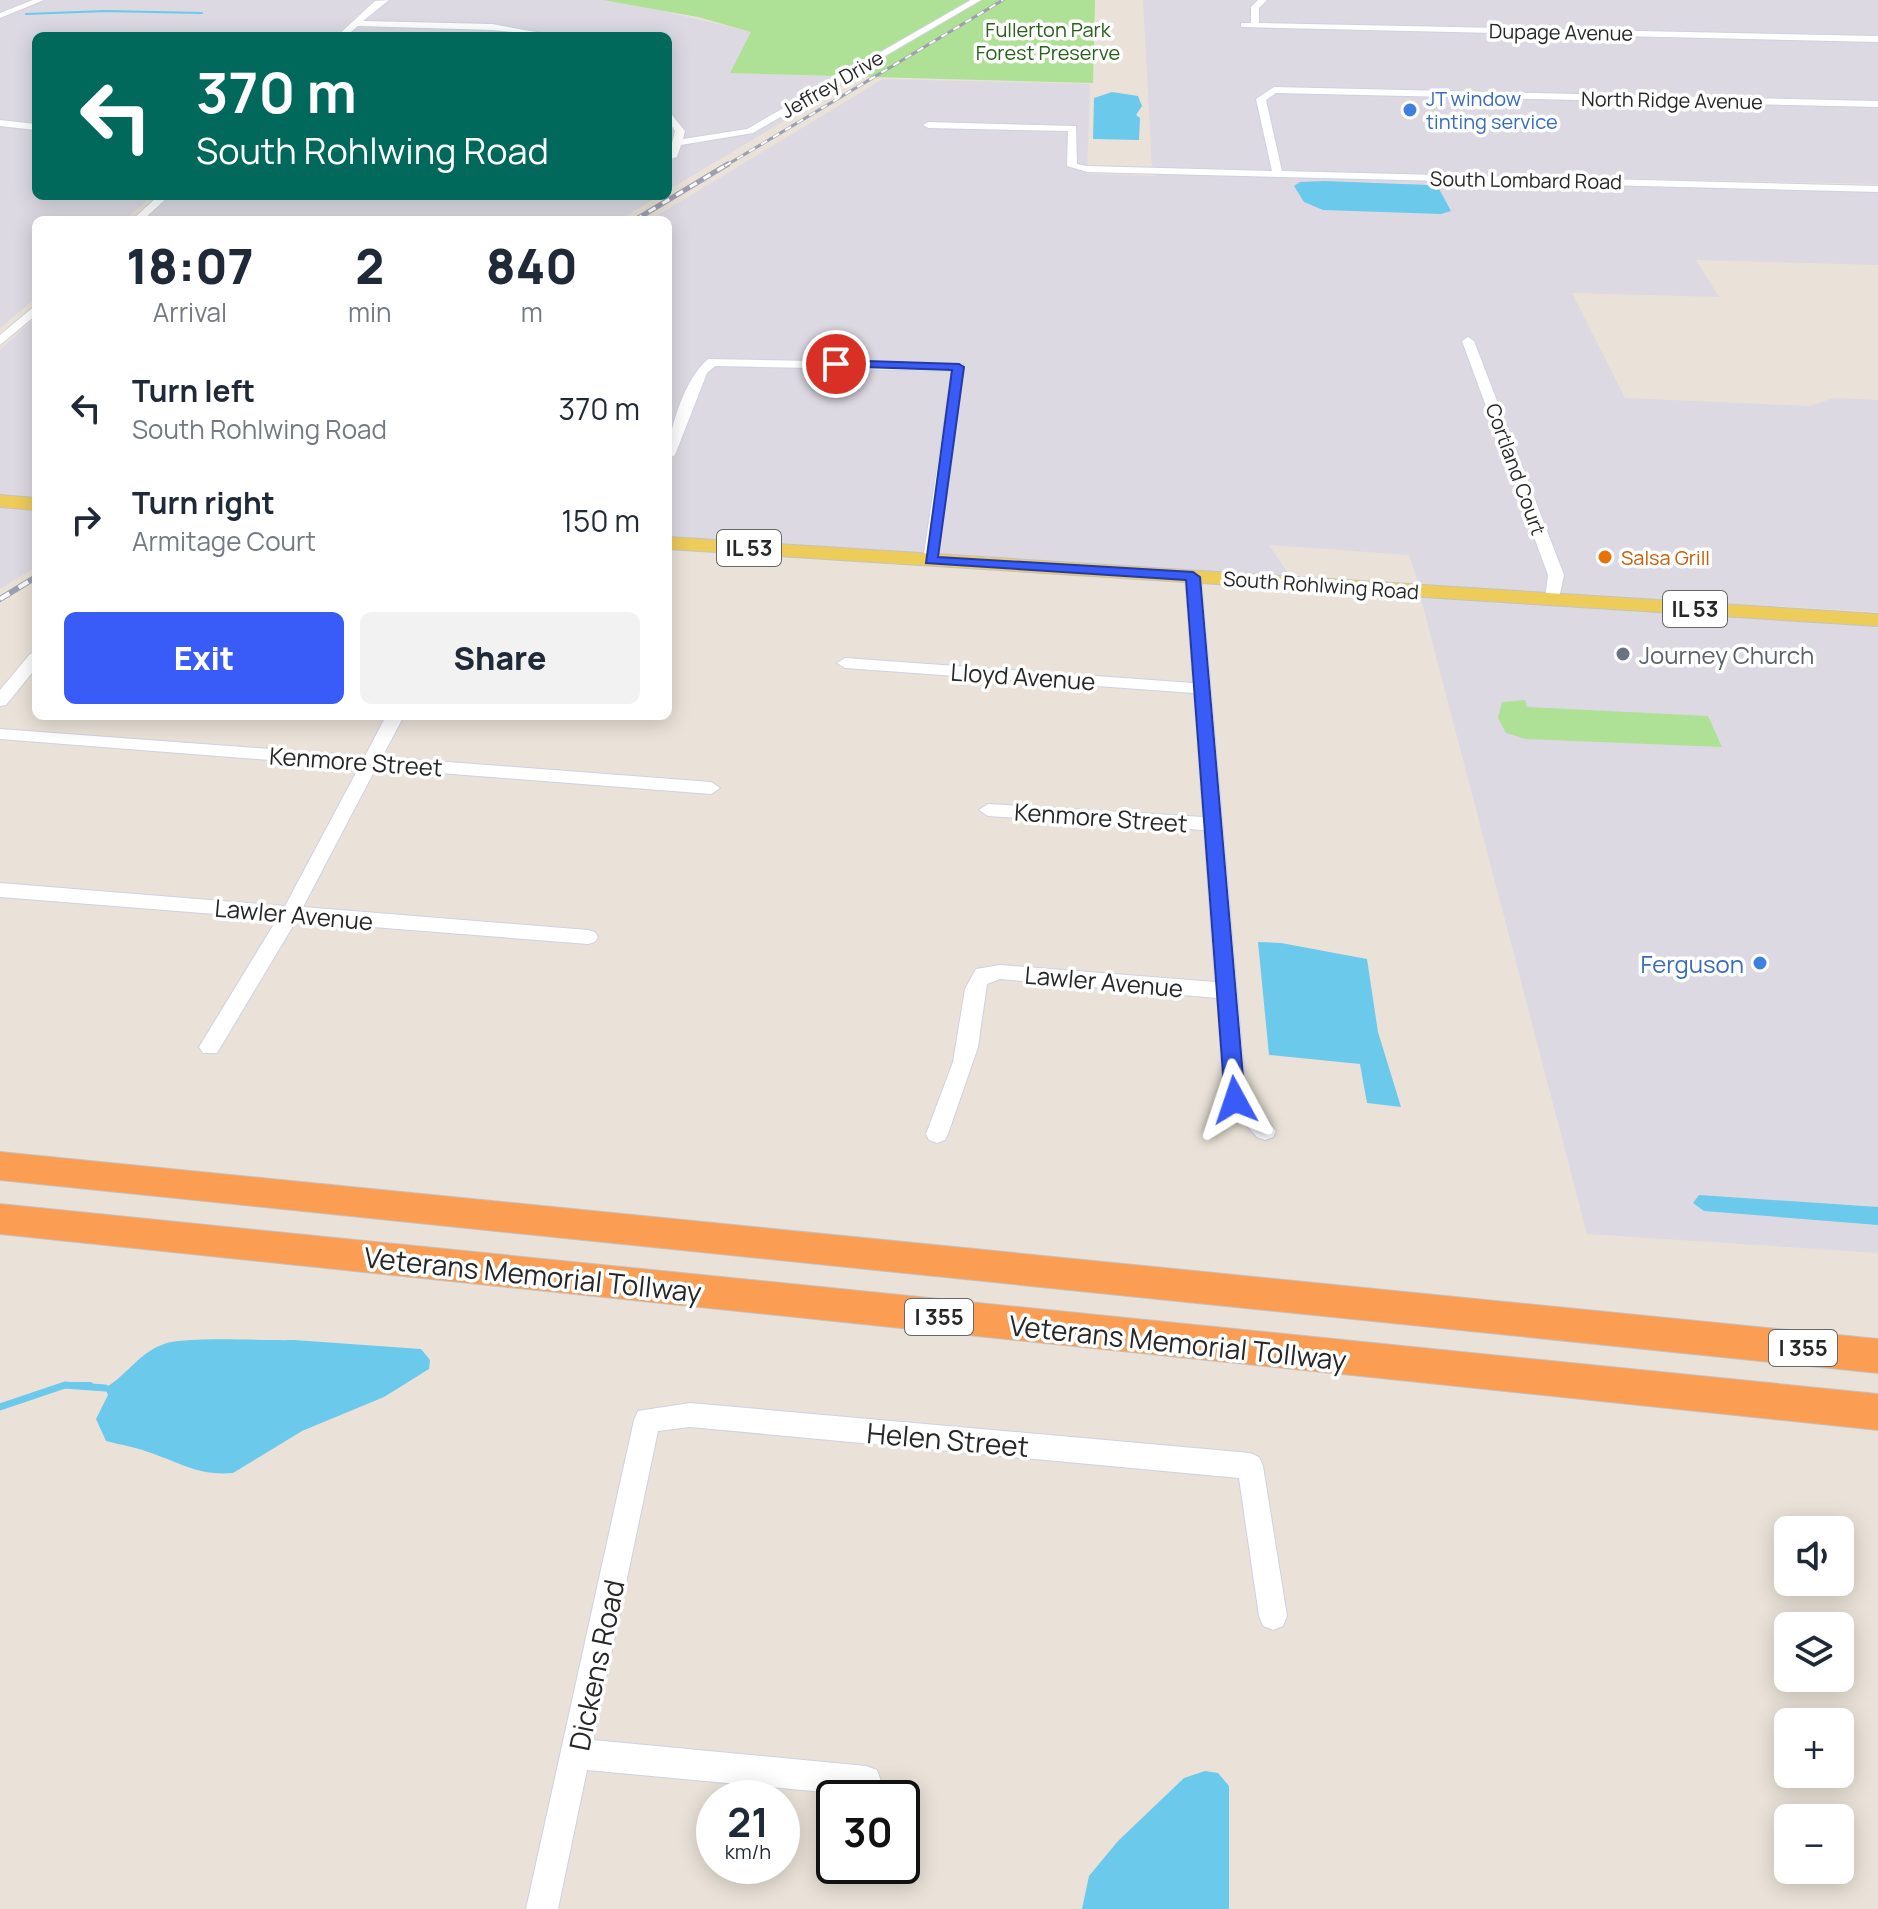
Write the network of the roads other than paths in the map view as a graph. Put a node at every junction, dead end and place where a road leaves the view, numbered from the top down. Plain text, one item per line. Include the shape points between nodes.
1 (40, 0) edge
2 (977, 0) edge
3 (1263, 0) edge
4 (380, 1) edge
5 (0, 16) edge
6 (355, 23) junction
7 (1244, 25) dead end
8 (1255, 25) junction
9 (345, 32) edge
10 (528, 32) edge
11 (1878, 39) edge
12 (1878, 104) edge
13 (672, 118) edge
14 (0, 123) edge
15 (928, 125) dead end
16 (32, 127) edge
17 (678, 142) junction
18 (672, 152) edge
19 (1278, 174) junction
20 (1878, 189) edge
21 (160, 200) edge
22 (142, 216) edge
23 (32, 313) edge
24 (0, 341) edge
25 (1468, 341) dead end
26 (672, 445) edge
27 (0, 501) edge
28 (32, 504) edge
29 (672, 543) edge
30 (931, 560) junction
31 (1193, 577) junction
32 (1553, 600) junction
33 (1878, 620) edge
34 (32, 662) edge
35 (845, 663) dead end
36 (1202, 689) junction
37 (0, 701) edge
38 (393, 720) edge
39 (0, 734) edge
40 (373, 762) junction
41 (711, 788) dead end
42 (988, 810) dead end
43 (1214, 824) junction
44 (0, 890) edge
45 (290, 914) junction
46 (588, 937) dead end
47 (1226, 991) junction
48 (210, 1047) dead end
49 (1265, 1131) dead end
50 (937, 1134) dead end
51 (0, 1166) edge
52 (0, 1219) edge
53 (1728, 1340) junction
54 (1878, 1346) edge
55 (1878, 1356) edge
56 (1878, 1412) edge
57 (647, 1420) joint
58 (1273, 1616) dead end
59 (577, 1754) junction
60 (855, 1780) edge
61 (542, 1909) edge

1 - 5 street
2 - 17 street, Jeffrey Drive via 750,131
3 - 8 street via 1254,12
4 - 6 street
6 - 9 street
6 - 10 street via 490,26
7 - 8 street, Dupage Avenue
8 - 11 street, Dupage Avenue
12 - 19 street, North Ridge Avenue via 1274,90 1261,99
13 - 17 street via 679,126
14 - 16 street
15 - 19 street, South Lombard Road via 1073,128 1072,166 1078,168
17 - 18 street
19 - 20 street, South Lombard Road
21 - 22 street
23 - 24 street
25 - 32 street, Cortland Court via 1556,575
26 - 30 street via 701,371 712,362 959,367
27 - 28 main road
29 - 30 main road, South Rohlwing Road / IL 53
30 - 31 main road, South Rohlwing Road / IL 53
31 - 32 main road, South Rohlwing Road / IL 53
31 - 36 street
32 - 33 main road, South Rohlwing Road / IL 53
34 - 37 street
35 - 36 street, Lloyd Avenue
36 - 43 street
38 - 40 street
39 - 40 street, Kenmore Street
40 - 41 street, Kenmore Street
40 - 45 street
42 - 43 street, Kenmore Street
43 - 47 street
44 - 45 street, Lawler Avenue
45 - 46 street, Lawler Avenue
45 - 48 street
47 - 49 street via 1235,1100
47 - 50 street, Lawler Avenue via 983,974 974,989 963,1061
51 - 53 highway, I 355
52 - 56 highway, Veterans Memorial Tollway / I 355
53 - 54 highway
53 - 55 highway, I 355
57 - 58 street, Helen Street via 690,1415 1250,1466
57 - 59 street, Dickens Road
59 - 60 street
59 - 61 street, Dickens Road

